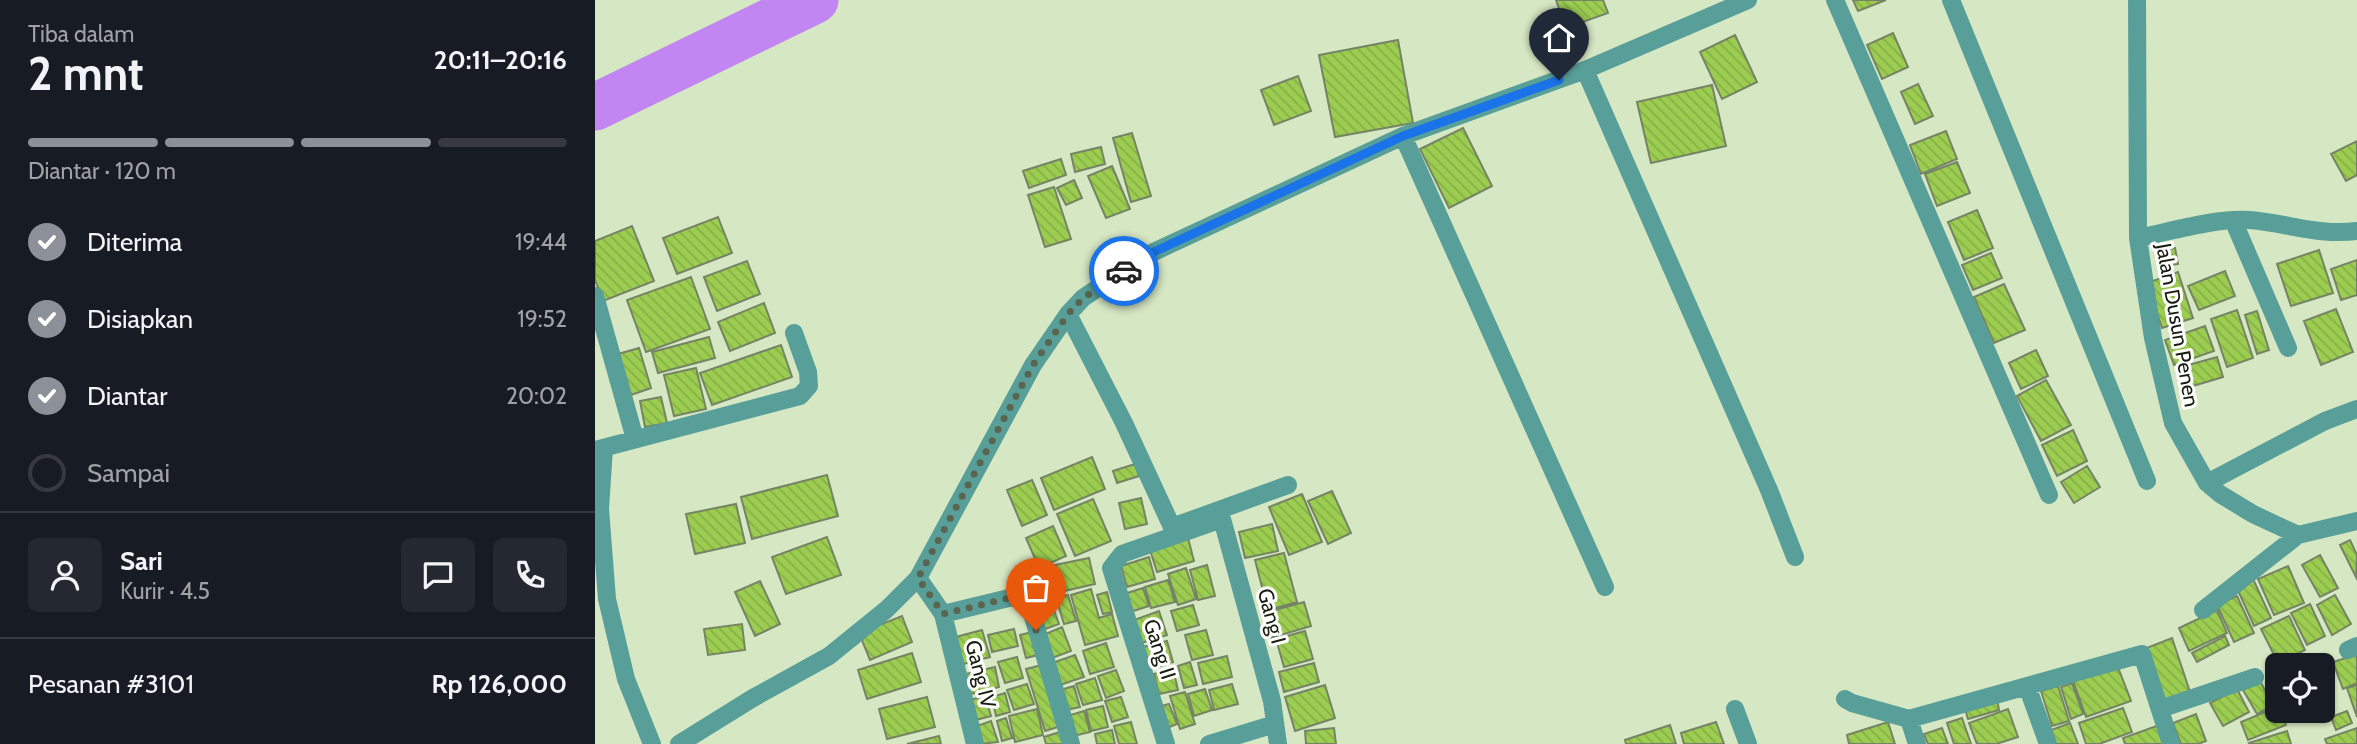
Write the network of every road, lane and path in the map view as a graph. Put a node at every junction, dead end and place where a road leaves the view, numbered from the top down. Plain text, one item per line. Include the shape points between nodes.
1 (1748, 0) edge
2 (1835, 0) edge
3 (1951, 0) edge
4 (2137, 0) edge
5 (1585, 70) junction
6 (1403, 136) junction
7 (2234, 220) junction
8 (2357, 231) edge
9 (2138, 238) junction
10 (595, 296) edge
11 (1068, 314) junction
12 (794, 332) dead end
13 (2288, 348) dead end
14 (2357, 409) edge
15 (635, 439) junction
16 (600, 449) edge
17 (2147, 481) dead end
18 (1288, 485) dead end
19 (2214, 489) junction
20 (2049, 495) dead end
21 (1210, 520) junction
22 (2356, 524) edge
23 (2298, 535) junction
24 (1795, 557) dead end
25 (918, 578) junction
26 (1605, 587) dead end
27 (2203, 610) dead end
28 (943, 614) junction
29 (2255, 677) dead end
30 (2027, 686) junction
31 (1845, 699) dead end
32 (1735, 709) dead end
33 (2160, 709) junction
34 (1909, 719) junction
35 (1275, 724) junction
36 (652, 744) edge
37 (679, 744) edge
38 (975, 744) edge
39 (1071, 744) edge
40 (1166, 744) edge
41 (1209, 744) edge
42 (1278, 744) edge
43 (1748, 744) edge
44 (1917, 744) edge
45 (2048, 744) edge
46 (2171, 744) edge

1 - 5 street
2 - 20 street
3 - 17 street
4 - 9 street, Jalan Dusun Penen
5 - 6 street
5 - 24 street
6 - 11 street via 1145,256 1083,298
6 - 26 street
7 - 8 street via 2320,232
7 - 9 street
7 - 13 street
9 - 19 street, Jalan Dusun Penen via 2153,338 2173,423
10 - 15 street
11 - 21 street via 1172,527
11 - 25 street via 1033,365
12 - 15 street via 808,372 809,386 800,396
14 - 19 street via 2325,421
15 - 16 street
16 - 36 street via 607,599 626,679
18 - 21 street
19 - 23 street, Jalan Dusun Penen
21 - 35 street, Gang I via 1272,701
21 - 40 street, Gang II via 1122,554 1111,568
22 - 23 street
23 - 27 street
25 - 28 street
25 - 37 street via 829,656
28 - 38 street, Gang IV
28 - 39 street via 1013,597 1024,600 1030,607
29 - 33 street
30 - 33 street via 2142,654
30 - 34 street
30 - 45 street
31 - 34 street
32 - 43 street
33 - 46 street
34 - 44 street
35 - 41 street
35 - 42 street, Gang I

